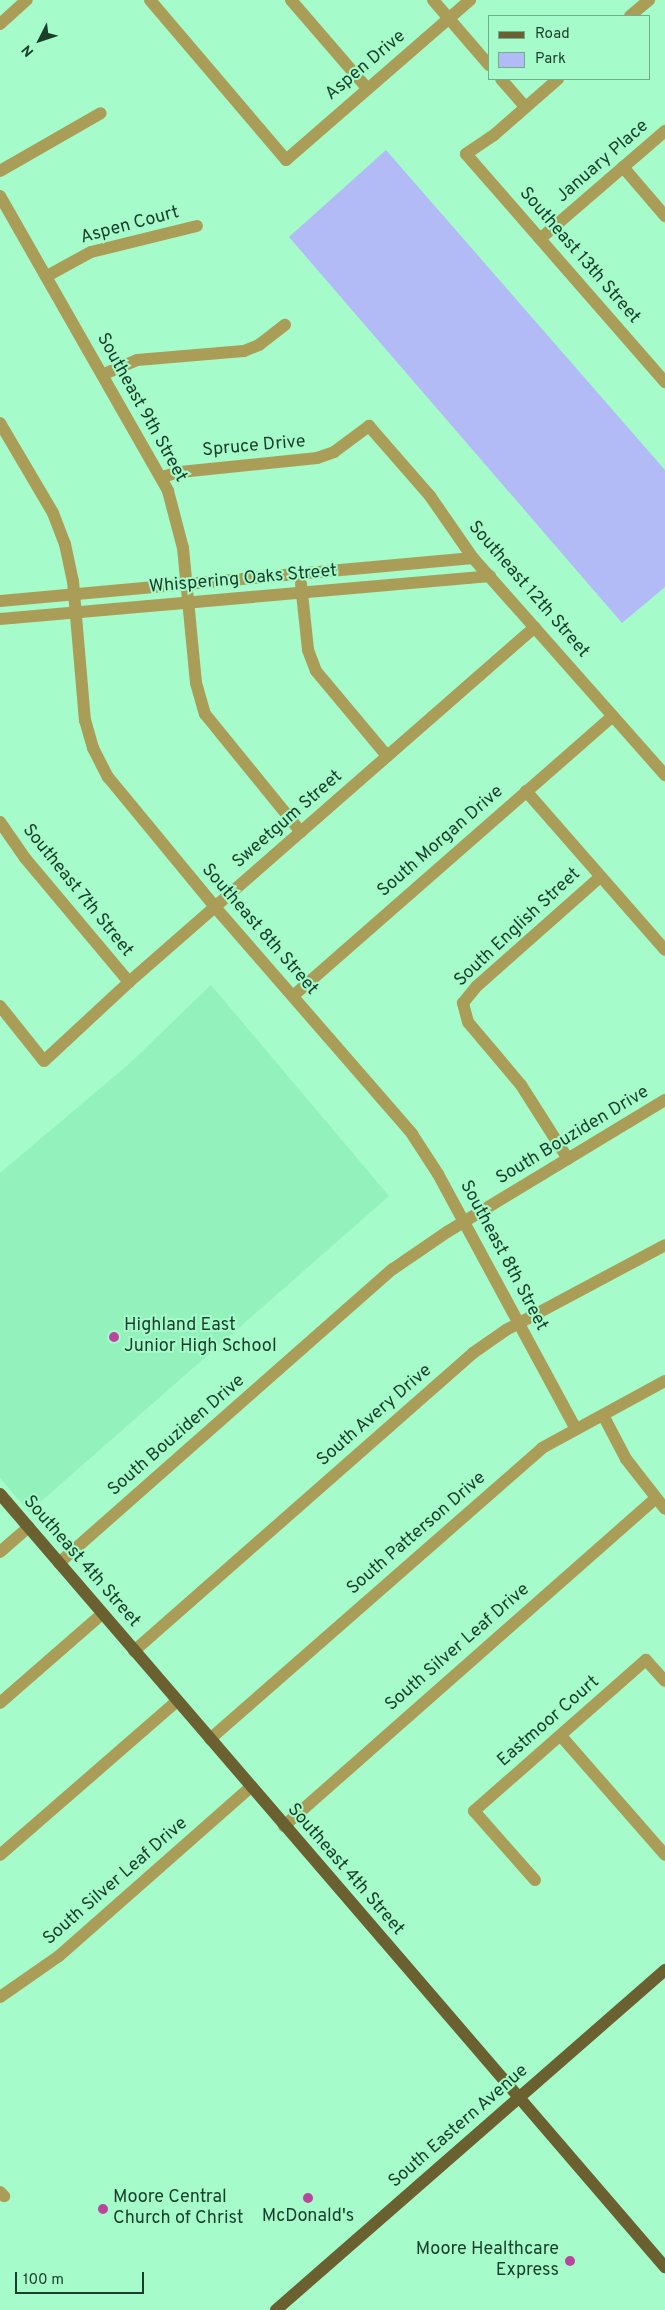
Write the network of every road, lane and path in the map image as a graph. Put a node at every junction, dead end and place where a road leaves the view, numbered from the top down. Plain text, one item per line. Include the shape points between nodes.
1 (27, 0) edge
2 (150, 0) edge
3 (291, 0) edge
4 (433, 0) edge
5 (470, 0) edge
6 (649, 0) edge
7 (631, 15) edge
8 (449, 18) junction
9 (0, 24) edge
10 (488, 63) edge
11 (502, 80) edge
12 (557, 80) edge
13 (366, 87) junction
14 (525, 107) junction
15 (101, 112) dead end
16 (665, 131) edge
17 (623, 167) junction
18 (0, 171) edge
19 (0, 196) edge
20 (665, 216) edge
21 (197, 226) dead end
22 (541, 238) junction
23 (47, 276) junction
24 (285, 325) dead end
25 (104, 374) junction
26 (663, 376) edge
27 (0, 423) edge
28 (369, 426) joint
29 (162, 477) junction
30 (473, 558) junction
31 (300, 574) junction
32 (490, 576) junction
33 (186, 584) junction
34 (302, 592) junction
35 (74, 594) junction
36 (0, 601) edge
37 (187, 602) junction
38 (75, 612) junction
39 (0, 619) edge
40 (535, 626) junction
41 (613, 716) junction
42 (387, 756) junction
43 (665, 775) edge
44 (526, 791) junction
45 (0, 822) edge
46 (301, 832) junction
47 (600, 877) junction
48 (215, 907) junction
49 (665, 950) edge
50 (129, 982) junction
51 (293, 996) junction
52 (0, 1006) edge
53 (665, 1100) edge
54 (568, 1159) junction
55 (464, 1222) junction
56 (665, 1245) edge
57 (519, 1324) junction
58 (665, 1381) edge
59 (603, 1416) junction
60 (576, 1429) junction
61 (0, 1494) edge
62 (656, 1498) junction
63 (665, 1509) edge
64 (29, 1527) junction
65 (0, 1552) edge
66 (59, 1563) junction
67 (102, 1614) junction
68 (134, 1651) junction
69 (665, 1681) edge
70 (177, 1701) junction
71 (0, 1703) edge
72 (561, 1736) junction
73 (210, 1739) junction
74 (251, 1787) junction
75 (284, 1826) junction
76 (0, 1855) edge
77 (665, 1855) edge
78 (535, 1880) dead end
79 (665, 1970) edge
80 (0, 1997) edge
81 (518, 2098) junction
82 (665, 2267) edge
83 (276, 2310) edge

1 - 9 street
2 - 13 street, Aspen Drive via 286,160
3 - 13 street
4 - 8 street
5 - 8 street, Aspen Drive
6 - 7 street
8 - 10 street
8 - 13 street, Aspen Drive
11 - 14 street
12 - 14 street
14 - 22 street, Southeast 13th Street via 466,154
15 - 18 street
16 - 17 street, January Place
17 - 20 street
17 - 22 street, January Place
19 - 23 street, Southeast 9th Street
21 - 23 street, Aspen Court via 91,252
22 - 26 street, Southeast 13th Street
23 - 25 street, Southeast 9th Street
24 - 25 street via 259,345 244,351 137,360
25 - 29 street, Southeast 9th Street
27 - 35 street, Southeast 8th Street via 58,524 70,559
28 - 29 street, Spruce Drive via 334,452 317,458 180,472
28 - 30 street, Southeast 12th Street via 430,496
29 - 33 street, Southeast 9th Street via 179,528
30 - 31 street, Whispering Oaks Street
30 - 32 street, Southeast 12th Street
31 - 33 street, Whispering Oaks Street
31 - 34 street
32 - 34 street, Whispering Oaks Street
32 - 40 street, Southeast 12th Street
33 - 35 street, Whispering Oaks Street
33 - 37 street, Southeast 9th Street
34 - 37 street, Whispering Oaks Street
34 - 42 street via 308,650 316,671
35 - 36 street, Whispering Oaks Street
35 - 38 street, Southeast 8th Street
37 - 38 street, Whispering Oaks Street
37 - 46 street, Southeast 9th Street via 196,683 205,714
38 - 39 street, Whispering Oaks Street
38 - 48 street, Southeast 8th Street via 85,720 99,760 118,791
40 - 41 street, Southeast 12th Street
40 - 42 street, Sweetgum Street
41 - 43 street, Southeast 12th Street
41 - 44 street, South Morgan Drive
42 - 46 street, Sweetgum Street
44 - 47 street
44 - 51 street, South Morgan Drive
45 - 50 street, Southeast 7th Street via 25,858
46 - 48 street, Sweetgum Street
47 - 49 street
47 - 54 street, South English Street via 477,986 463,1007 468,1022 521,1085
48 - 50 street, Sweetgum Street
48 - 51 street, Southeast 8th Street
50 - 52 street, Sweetgum Street via 44,1061
51 - 55 street, Southeast 8th Street via 400,1117 430,1161
53 - 54 street, South Bouziden Drive
54 - 55 street, South Bouziden Drive
55 - 57 street, Southeast 8th Street
55 - 66 street, South Bouziden Drive via 393,1269
56 - 57 street, South Avery Drive
57 - 60 street, Southeast 8th Street
57 - 68 street, South Avery Drive via 473,1353
58 - 59 street, South Patterson Drive
59 - 60 street, South Patterson Drive
59 - 62 street via 626,1459
60 - 73 street, South Patterson Drive via 542,1448
61 - 64 main road, Southeast 4th Street
62 - 63 street
62 - 75 street, South Silver Leaf Drive
64 - 65 street
64 - 66 main road, Southeast 4th Street
66 - 67 main road, Southeast 4th Street
67 - 68 main road, Southeast 4th Street
67 - 71 street
68 - 70 main road, Southeast 4th Street
69 - 72 street, Eastmoor Court via 646,1660
70 - 73 main road, Southeast 4th Street
70 - 76 street
72 - 77 street
72 - 78 street, Eastmoor Court via 474,1811
73 - 74 main road, Southeast 4th Street
74 - 75 main road, Southeast 4th Street
74 - 80 street, South Silver Leaf Drive via 59,1956
75 - 81 main road, Southeast 4th Street
79 - 81 main road, South Eastern Avenue
81 - 82 main road, Southeast 4th Street
81 - 83 main road, South Eastern Avenue

